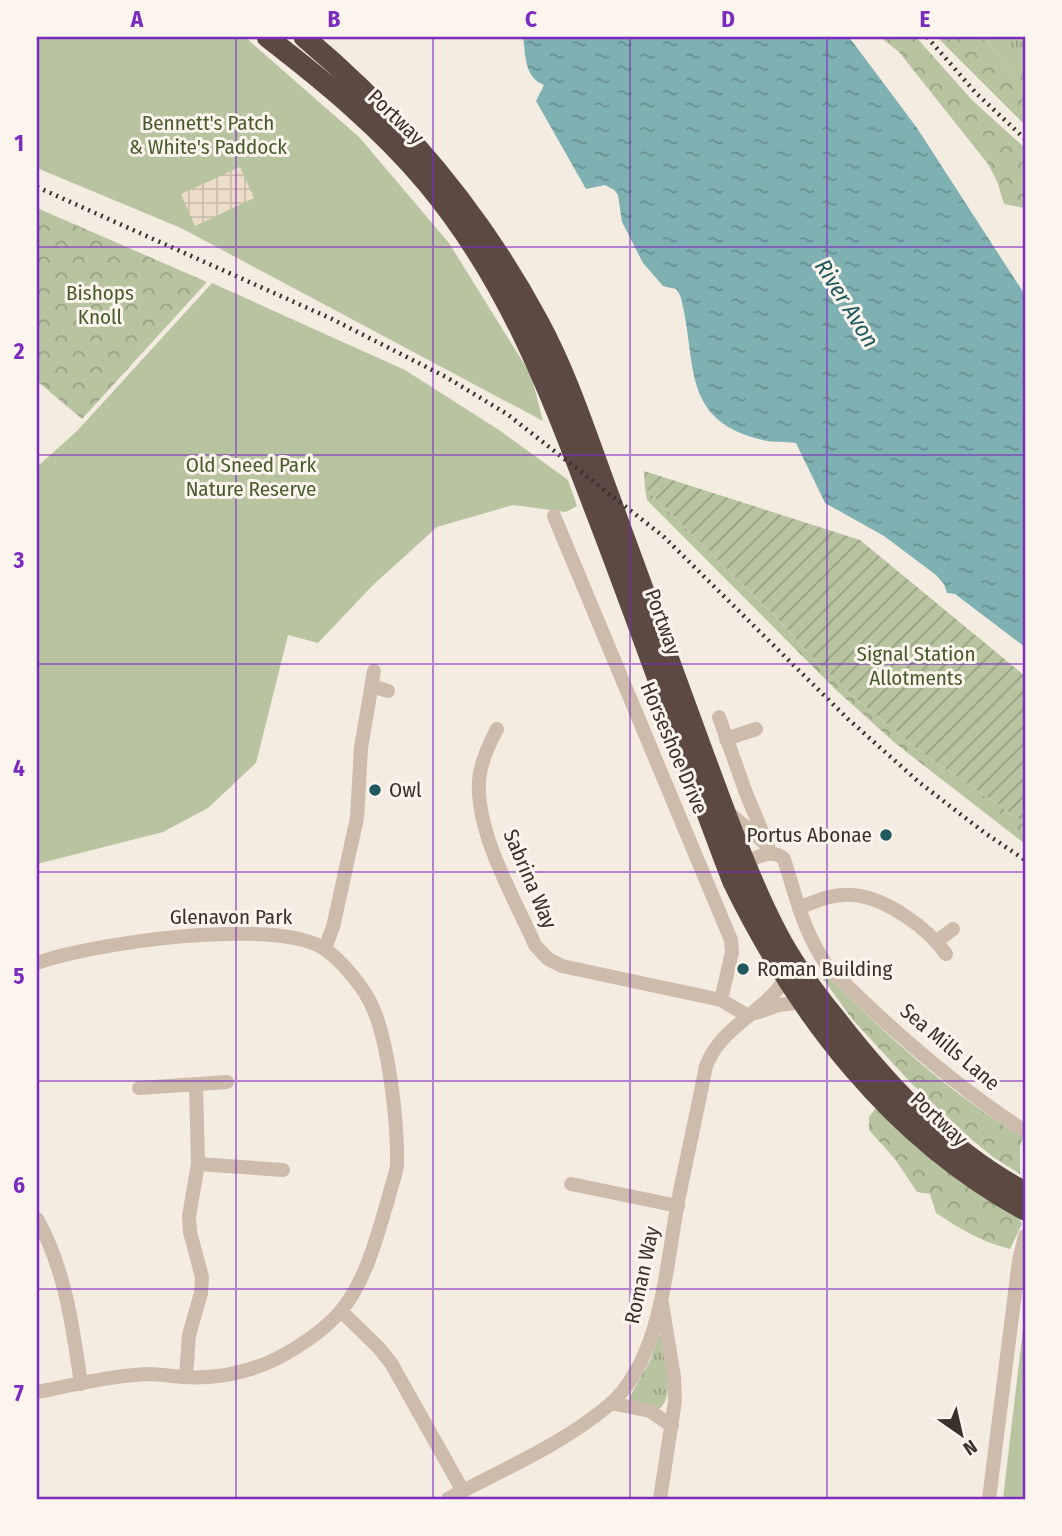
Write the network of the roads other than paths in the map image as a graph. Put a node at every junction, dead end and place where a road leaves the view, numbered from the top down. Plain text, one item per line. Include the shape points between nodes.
1 (267, 37) edge
2 (304, 37) edge
3 (555, 380) junction
4 (554, 516) dead end
5 (618, 546) junction
6 (388, 691) dead end
7 (719, 717) dead end
8 (497, 729) dead end
9 (755, 729) dead end
10 (726, 739) junction
11 (725, 810) junction
12 (773, 850) junction
13 (745, 863) junction
14 (799, 908) junction
15 (953, 929) dead end
16 (937, 941) junction
17 (325, 948) junction
18 (946, 954) dead end
19 (37, 962) edge
20 (786, 978) junction
21 (722, 1000) junction
22 (802, 1002) junction
23 (748, 1016) junction
24 (227, 1082) dead end
25 (196, 1085) junction
26 (139, 1088) dead end
27 (1025, 1131) edge
28 (198, 1164) junction
29 (283, 1170) dead end
30 (571, 1184) dead end
31 (1020, 1198) edge
32 (678, 1206) junction
33 (37, 1219) edge
34 (1025, 1236) edge
35 (662, 1300) junction
36 (341, 1311) junction
37 (186, 1377) junction
38 (81, 1384) junction
39 (37, 1392) edge
40 (611, 1403) junction
41 (672, 1426) junction
42 (463, 1491) junction
43 (448, 1499) edge
44 (660, 1499) edge
45 (989, 1499) edge

1 - 3 highway, Portway via 328,86 427,184
2 - 3 highway, Portway via 363,90 444,176 502,259 539,323
3 - 5 highway, Portway
4 - 21 street, Horseshoe Drive via 731,940
5 - 11 highway, Portway
5 - 20 highway, Portway via 733,882
6 - 17 street via 373,678 361,748 357,818
7 - 10 street, Sea Mills Lane
8 - 21 street, Sabrina Way via 479,780 483,816 491,845 541,954 562,966
9 - 10 street
10 - 12 street, Sea Mills Lane via 752,811
11 - 12 street
11 - 13 highway, Portway
12 - 13 street
12 - 14 street, Sea Mills Lane via 783,859
13 - 31 highway, Portway via 778,934 807,982 867,1059 921,1116
14 - 16 street via 838,895 865,897 900,914
14 - 27 street, Sea Mills Lane via 817,953 853,992 935,1066
15 - 16 street
16 - 18 street
17 - 19 street, Glenavon Park via 306,939 258,935 166,937
17 - 36 street, Glenavon Park via 352,975 373,1007 392,1095 397,1167 374,1247
20 - 22 highway, Portway
20 - 23 street, Roman Way
21 - 23 street, Sabrina Way
22 - 23 street, Roman Way
22 - 31 highway, Portway via 851,1067 911,1128 957,1168
23 - 32 street, Roman Way via 722,1038 709,1059
24 - 25 street
25 - 26 street
25 - 28 street
28 - 29 street
28 - 37 street via 189,1216 202,1285 189,1335
30 - 32 street
32 - 35 street, Roman Way
33 - 38 street via 48,1239 72,1322
34 - 45 street
35 - 40 street, Roman Way via 633,1375
35 - 41 street via 674,1377
36 - 37 street, Glenavon Park via 273,1360 234,1374
36 - 42 street via 391,1363
37 - 38 street, Glenavon Park via 151,1374
38 - 39 street, Glenavon Park
40 - 41 street via 650,1411
40 - 42 street, Roman Way via 576,1430
41 - 44 street
42 - 43 street, Roman Way

